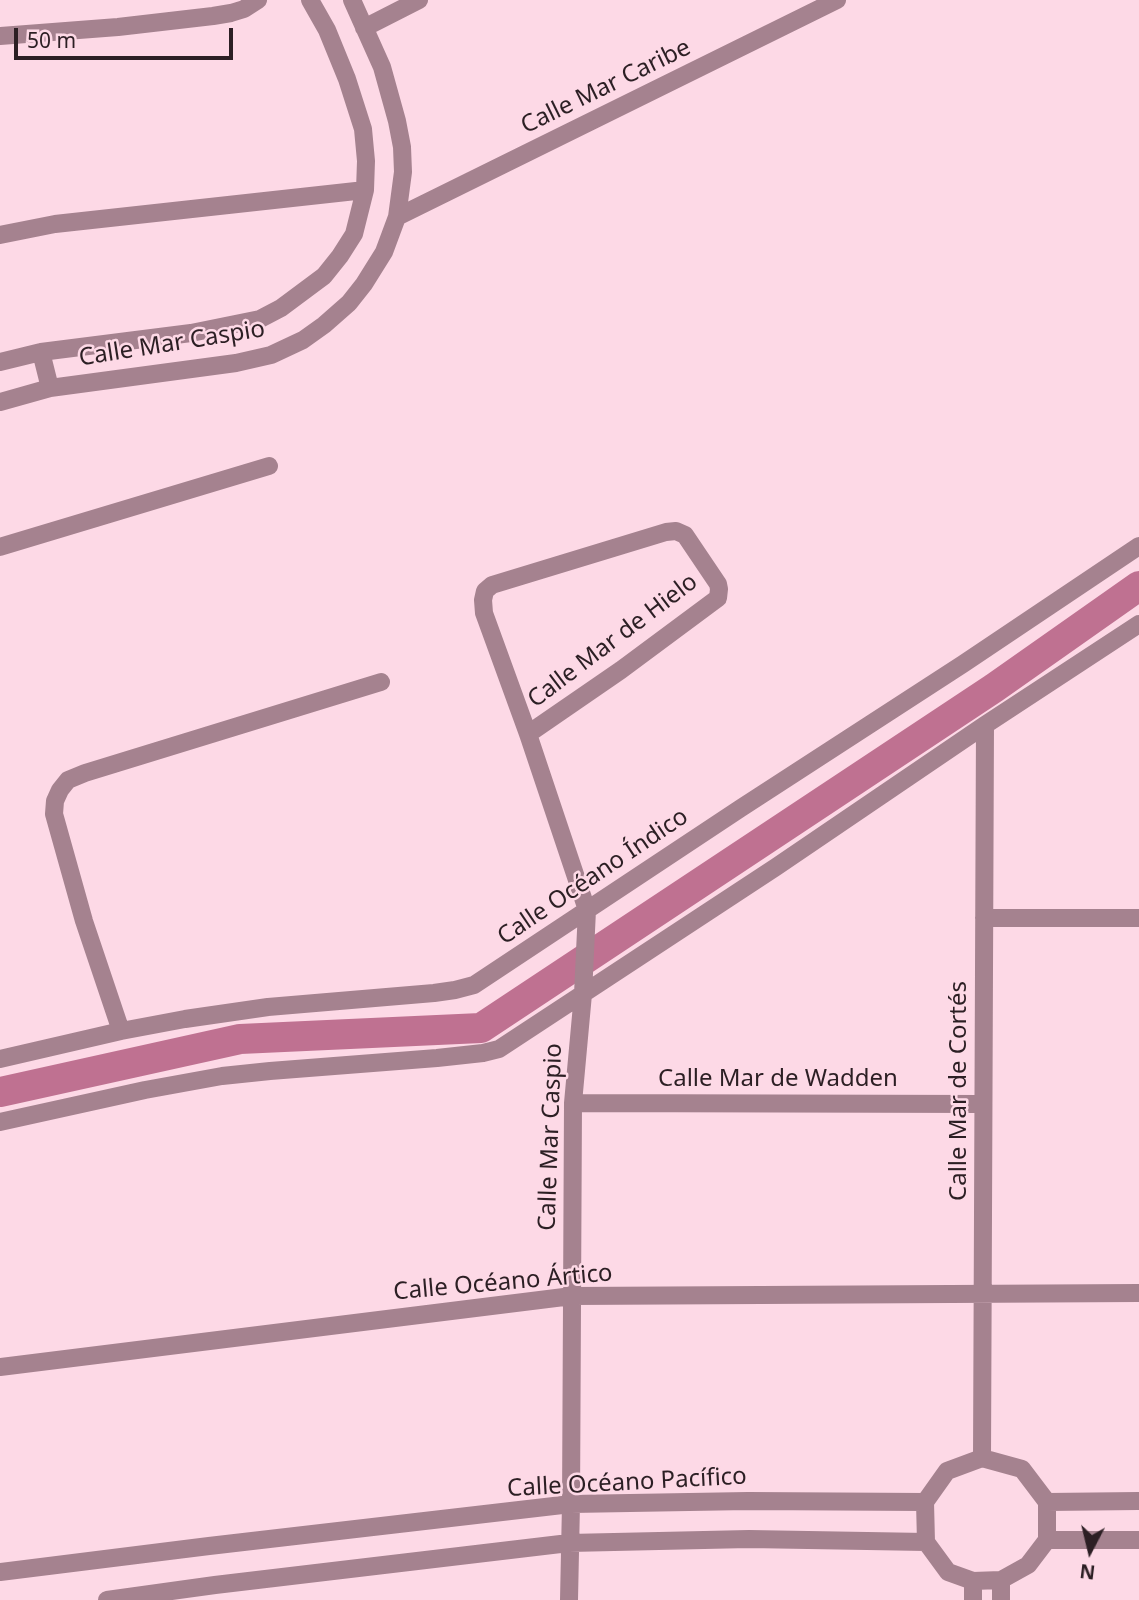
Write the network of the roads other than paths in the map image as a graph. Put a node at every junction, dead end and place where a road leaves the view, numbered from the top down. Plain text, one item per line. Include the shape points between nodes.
1 (258, 0) edge
2 (310, 0) edge
3 (352, 0) edge
4 (419, 0) edge
5 (837, 0) edge
6 (364, 28) junction
7 (0, 36) edge
8 (365, 190) junction
9 (397, 217) junction
10 (0, 235) edge
11 (41, 352) junction
12 (0, 362) edge
13 (50, 388) junction
14 (0, 402) edge
15 (268, 466) dead end
16 (1139, 546) edge
17 (0, 547) edge
18 (1139, 624) edge
19 (381, 682) dead end
20 (985, 725) junction
21 (528, 734) junction
22 (587, 914) junction
23 (984, 918) junction
24 (1139, 918) edge
25 (583, 994) junction
26 (121, 1031) junction
27 (4, 1057) edge
28 (573, 1102) junction
29 (983, 1104) junction
30 (0, 1122) edge
31 (983, 1293) junction
32 (1139, 1293) edge
33 (572, 1296) junction
34 (0, 1367) edge
35 (982, 1458) junction
36 (1139, 1501) edge
37 (925, 1502) junction
38 (1047, 1502) junction
39 (571, 1504) junction
40 (1047, 1539) junction
41 (1139, 1540) edge
42 (926, 1542) junction
43 (569, 1543) junction
44 (0, 1572) edge
45 (1001, 1580) junction
46 (972, 1581) junction
47 (107, 1600) edge
48 (569, 1600) edge
49 (972, 1600) edge
50 (1000, 1600) edge

1 - 7 street via 244,9 213,16
2 - 8 street, Calle Mar Caspio via 327,30 363,129
3 - 6 street, Calle Mar Caspio
4 - 6 street
5 - 9 street, Calle Mar Caribe
6 - 9 street, Calle Mar Caspio via 382,67 402,146
8 - 10 street via 55,224
8 - 11 street, Calle Mar Caspio via 354,234 324,276 260,320
9 - 13 street, Calle Mar Caspio via 384,252 364,284 349,303 303,340 271,355 236,363
11 - 12 street, Calle Mar Caspio
11 - 13 street
13 - 14 street, Calle Mar Caspio
15 - 17 street
16 - 22 street, Calle Océano Índico
18 - 20 street
19 - 26 street via 85,773 68,780 60,790 54,814
20 - 23 street, Calle Mar de Cortés
20 - 25 street
21 - 21 street, Calle Mar de Hielo via 483,608 488,587 666,532 685,535 718,584 718,598
21 - 22 street, Calle Mar de Hielo
22 - 25 street, Calle Mar Caspio
22 - 26 street, Calle Océano Índico via 474,985 455,990 268,1007
23 - 24 street
23 - 29 street, Calle Mar de Cortés
25 - 28 street, Calle Mar Caspio
25 - 30 street via 511,1043 483,1053 222,1076
26 - 27 street, Calle Océano Índico
28 - 29 street, Calle Mar de Wadden
28 - 33 street, Calle Mar Caspio
29 - 31 street, Calle Mar de Cortés
31 - 32 street, Calle Océano Ártico
31 - 33 street, Calle Océano Ártico
31 - 35 street, Calle Mar de Cortés
33 - 34 street, Calle Océano Ártico
33 - 39 street, Calle Mar Caspio
35 - 37 street via 947,1471
35 - 38 street via 1022,1469
36 - 38 street
37 - 39 street, Calle Océano Pacífico
37 - 42 street
38 - 40 street
39 - 43 street, Calle Mar Caspio
39 - 44 street, Calle Océano Pacífico
40 - 41 street
40 - 45 street via 1028,1565
42 - 43 street
42 - 46 street via 948,1572
43 - 47 street
43 - 48 street, Calle Mar Caspio
45 - 46 street
45 - 50 street
46 - 49 street

